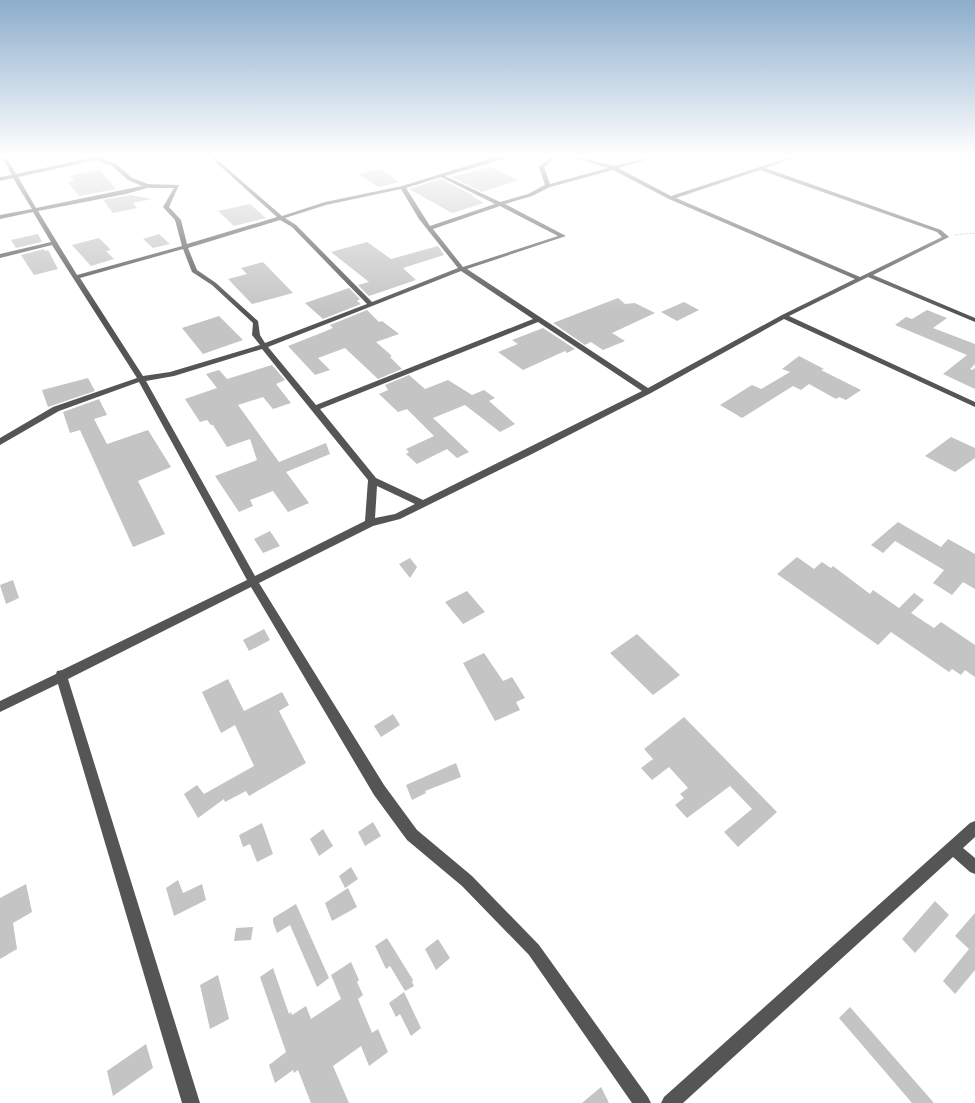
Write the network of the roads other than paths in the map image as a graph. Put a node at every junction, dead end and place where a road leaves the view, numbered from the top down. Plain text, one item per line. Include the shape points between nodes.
1 (44, 208) edge
2 (167, 208) edge
3 (270, 208) edge
4 (311, 208) edge
5 (415, 208) edge
6 (487, 208) edge
7 (509, 208) edge
8 (697, 208) edge
9 (875, 208) edge
10 (36, 210) junction
11 (0, 217) edge
12 (281, 218) junction
13 (429, 228) junction
14 (54, 243) junction
15 (185, 247) junction
16 (0, 256) edge
17 (462, 269) junction
18 (76, 277) junction
19 (864, 277) junction
20 (371, 304) junction
21 (784, 316) junction
22 (538, 319) junction
23 (975, 320) edge
24 (264, 346) junction
25 (141, 379) junction
26 (648, 391) junction
27 (975, 405) edge
28 (314, 408) junction
29 (2, 441) edge
30 (0, 450) edge
31 (373, 480) junction
32 (423, 504) junction
33 (370, 523) junction
34 (252, 580) junction
35 (61, 675) junction
36 (0, 707) edge
37 (975, 828) edge
38 (953, 848) junction
39 (975, 867) edge
40 (191, 1103) edge
41 (642, 1103) edge
42 (670, 1103) edge

1 - 10 street
2 - 15 street via 178,220
3 - 12 street
4 - 12 street
5 - 13 street
6 - 13 street
7 - 17 street via 563,236
8 - 19 street
9 - 19 street via 939,231 946,237
10 - 11 street
10 - 14 street
12 - 15 street
12 - 20 street via 294,226
13 - 17 street
14 - 16 street
14 - 18 street
15 - 18 street
15 - 24 street via 194,271 214,284 256,322 256,334
17 - 20 street
17 - 22 street
18 - 25 street
19 - 21 street
19 - 23 street
20 - 24 street
21 - 26 street
21 - 27 street
22 - 26 street
22 - 28 street
24 - 25 street via 171,374
24 - 28 street
25 - 29 street via 56,409
25 - 34 street
26 - 32 street
28 - 31 street
29 - 30 street
31 - 32 street
31 - 33 street
32 - 33 street via 397,517
33 - 34 street
34 - 35 street
34 - 41 street via 379,790 412,835 467,881 534,950
35 - 36 street
35 - 40 street
37 - 38 street
38 - 39 street
38 - 42 street

